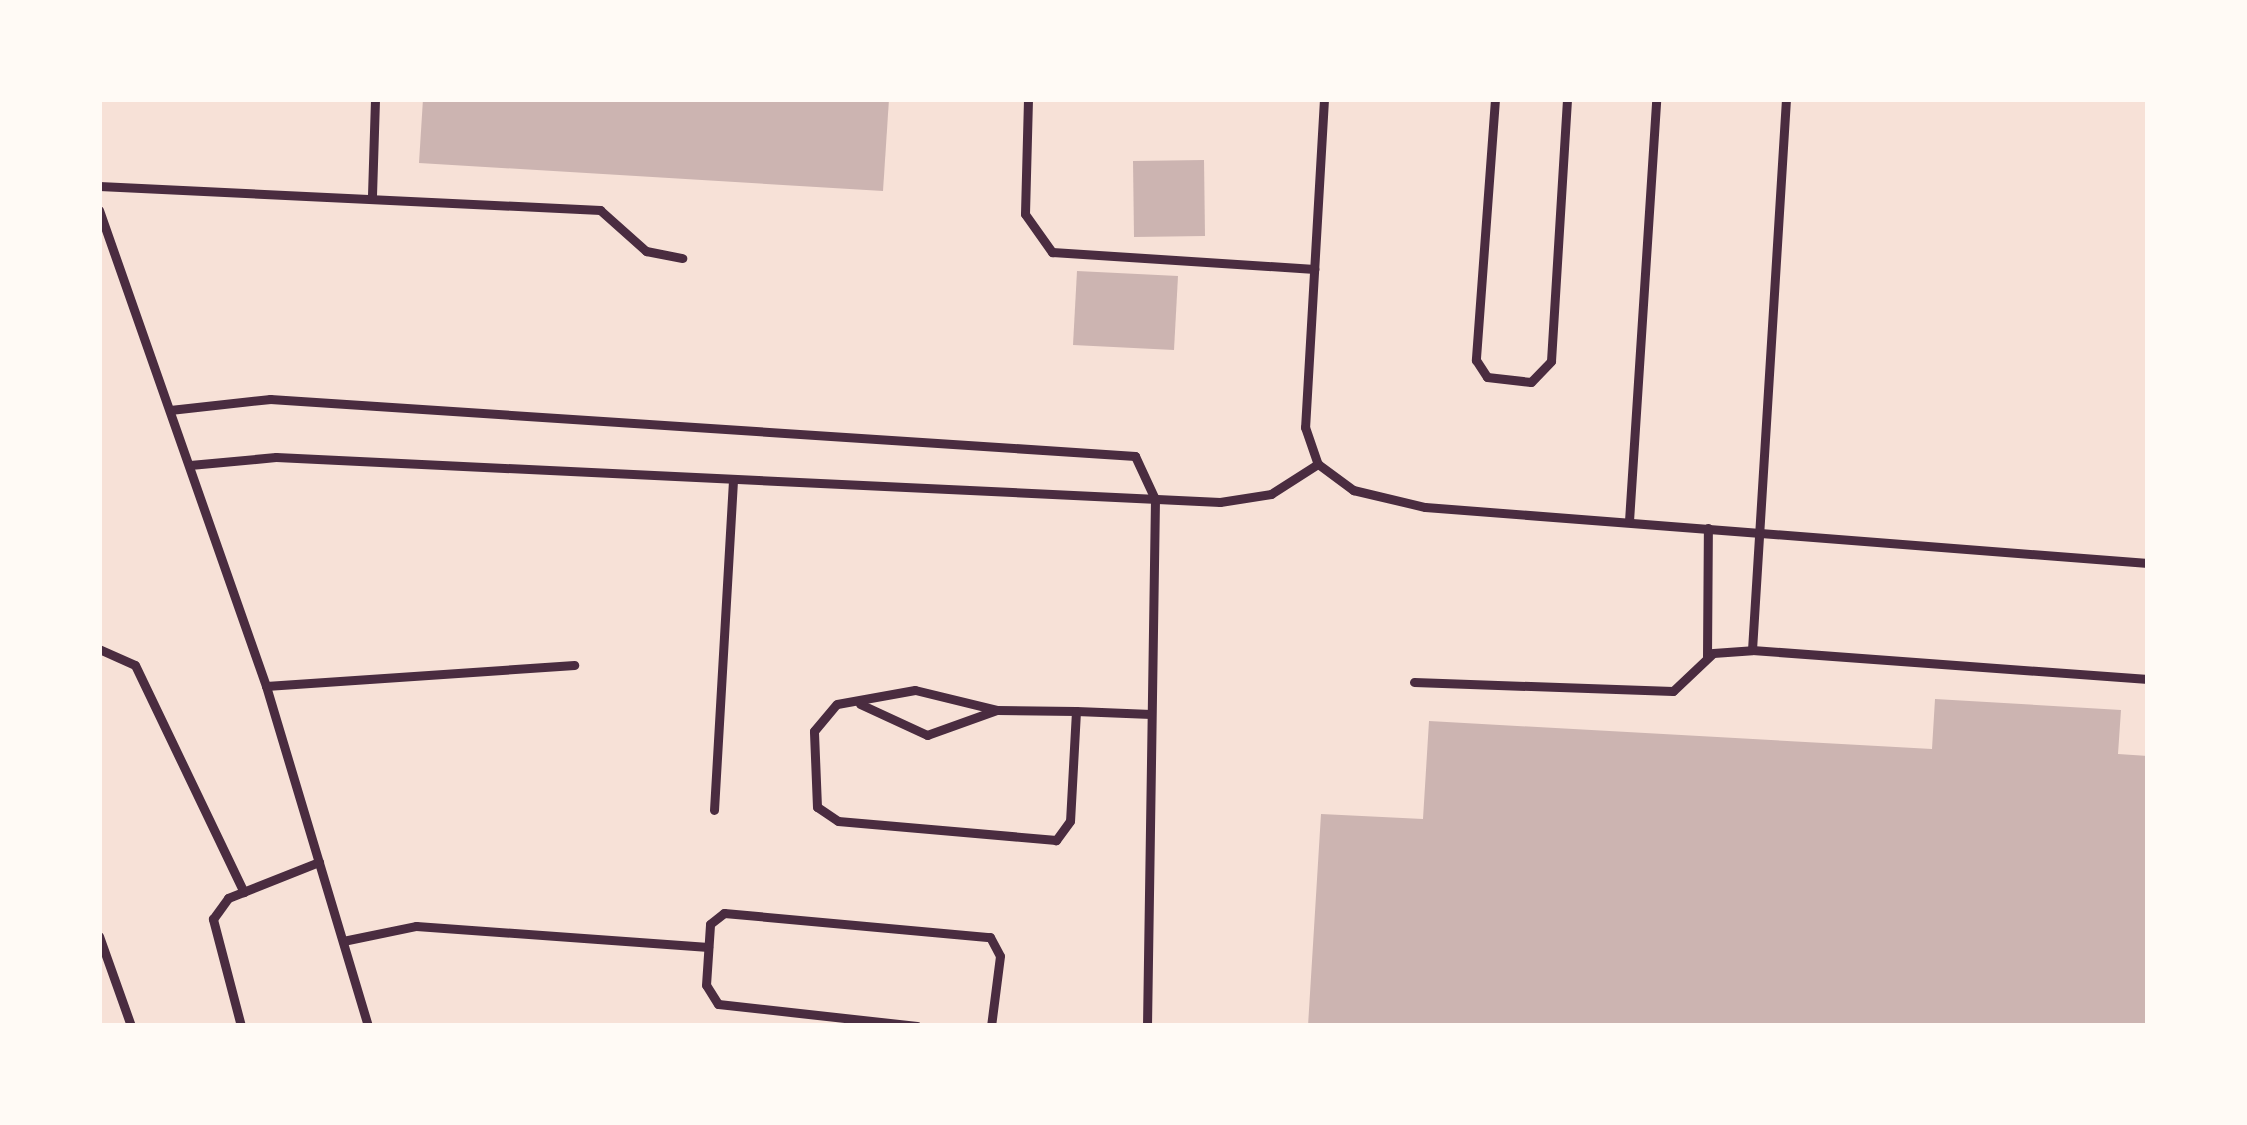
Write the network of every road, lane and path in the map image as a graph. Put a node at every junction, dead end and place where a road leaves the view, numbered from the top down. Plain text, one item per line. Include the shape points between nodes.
1 (375, 99) edge
2 (1028, 99) edge
3 (1324, 99) edge
4 (1496, 99) edge
5 (1568, 99) edge
6 (1656, 99) edge
7 (1786, 99) edge
8 (99, 186) edge
9 (372, 195) junction
10 (100, 216) edge
11 (682, 258) dead end
12 (1314, 269) junction
13 (170, 410) junction
14 (1318, 464) junction
15 (190, 466) junction
16 (733, 482) junction
17 (1155, 499) junction
18 (1629, 521) junction
19 (1708, 528) junction
20 (1758, 533) junction
21 (2148, 562) edge
22 (99, 650) edge
23 (1751, 650) junction
24 (1707, 657) junction
25 (574, 664) dead end
26 (2148, 679) edge
27 (1414, 682) dead end
28 (266, 686) junction
29 (860, 704) junction
30 (997, 710) junction
31 (1076, 712) junction
32 (1151, 714) junction
33 (714, 810) dead end
34 (319, 862) junction
35 (244, 892) junction
36 (99, 936) edge
37 (343, 940) junction
38 (708, 947) junction
39 (131, 1026) edge
40 (241, 1026) edge
41 (368, 1026) edge
42 (916, 1026) edge
43 (991, 1026) edge
44 (1147, 1026) edge

1 - 9 lane
2 - 12 lane via 1024,214 1052,252
3 - 12 lane
4 - 5 lane via 1476,360 1487,376 1532,382 1551,361
6 - 18 lane
7 - 20 lane
8 - 9 lane
9 - 11 lane via 600,209 646,251
10 - 13 lane
12 - 14 lane via 1305,427
13 - 15 lane
13 - 17 lane via 270,399 1121,451 1145,465
14 - 17 lane via 1251,500
14 - 18 lane via 1353,490 1402,504
15 - 16 lane via 275,457
15 - 28 lane
16 - 17 lane
16 - 33 lane
17 - 32 lane
18 - 19 lane
19 - 20 lane
19 - 24 lane
20 - 21 lane
20 - 23 lane
22 - 35 lane via 135,665
23 - 24 lane
23 - 26 lane
24 - 27 lane via 1673,691
25 - 28 lane
28 - 34 lane
29 - 30 lane via 914,690
29 - 30 lane via 927,735
29 - 31 lane via 837,704 816,722 822,814 1049,842 1070,821
30 - 31 lane
31 - 32 lane
32 - 44 lane
34 - 35 lane
34 - 37 lane
35 - 40 lane via 211,929
36 - 39 lane
37 - 38 lane via 416,926
37 - 41 lane
38 - 42 lane via 707,992 725,1007
38 - 43 lane via 724,913 990,937 1000,956

